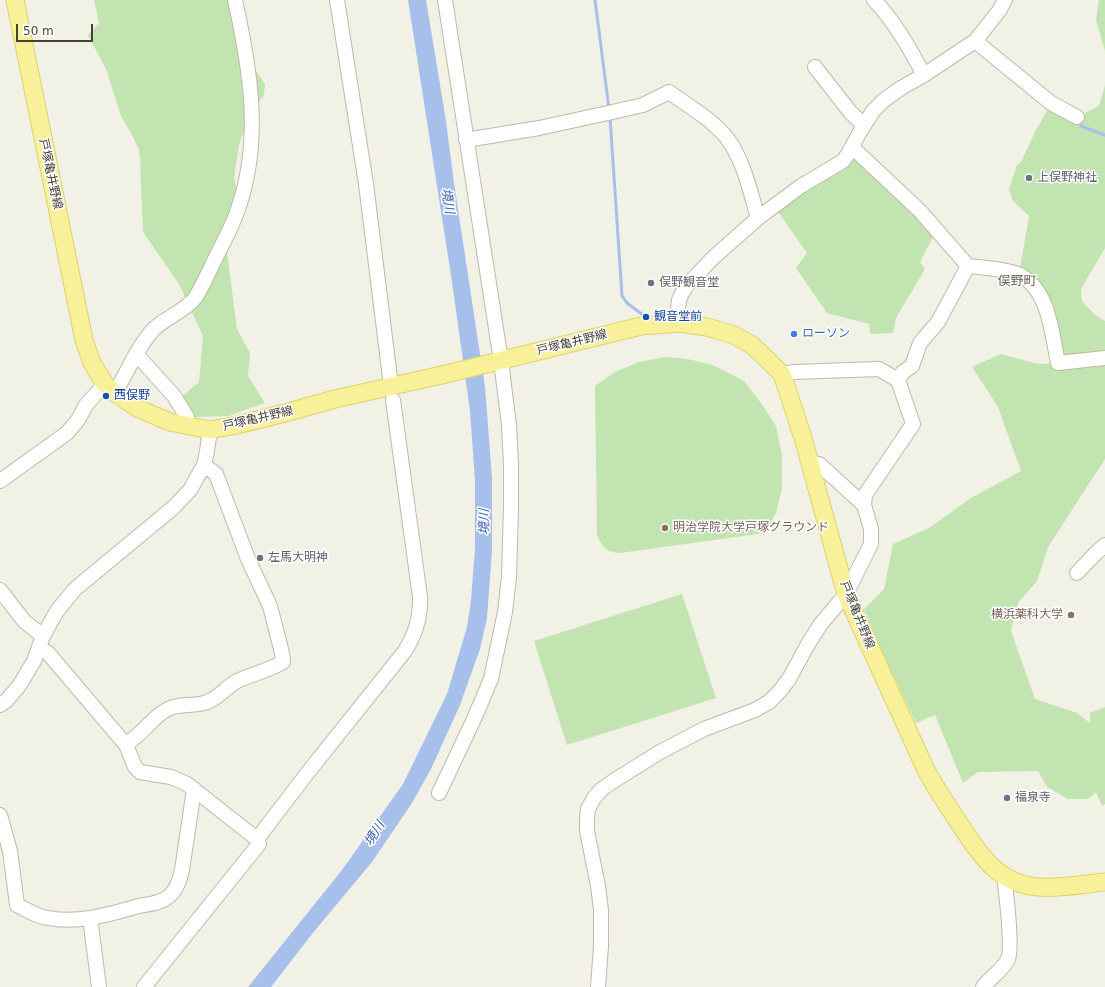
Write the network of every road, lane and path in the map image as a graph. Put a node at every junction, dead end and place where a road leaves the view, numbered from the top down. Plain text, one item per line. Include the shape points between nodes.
1 (14, 0) edge
2 (235, 0) edge
3 (337, 0) edge
4 (444, 0) edge
5 (874, 0) edge
6 (1005, 0) edge
7 (975, 41) junction
8 (815, 67) dead end
9 (924, 75) junction
10 (1077, 117) dead end
11 (864, 125) junction
12 (466, 140) junction
13 (852, 147) junction
14 (758, 218) junction
15 (968, 266) junction
16 (680, 323) junction
17 (137, 355) junction
18 (1105, 358) edge
19 (498, 362) junction
20 (782, 374) junction
21 (390, 378) dead end
22 (898, 380) junction
23 (110, 388) junction
24 (393, 400) dead end
25 (187, 426) junction
26 (210, 430) junction
27 (810, 462) junction
28 (204, 465) junction
29 (0, 481) edge
30 (864, 505) junction
31 (1105, 545) edge
32 (1077, 573) dead end
33 (0, 590) edge
34 (846, 594) junction
35 (41, 641) junction
36 (0, 705) edge
37 (126, 745) junction
38 (194, 789) junction
39 (439, 793) dead end
40 (0, 815) edge
41 (257, 839) junction
42 (1004, 876) junction
43 (1105, 882) edge
44 (90, 918) junction
45 (99, 987) edge
46 (144, 987) edge
47 (598, 987) edge
48 (983, 987) edge

1 - 23 main road, 戸塚亀井野線 via 84,340 92,363
2 - 17 street via 250,80 252,127 249,168 239,205 195,298 180,312 164,320 153,330
3 - 21 street via 366,184
4 - 12 street
5 - 9 street via 897,29
6 - 7 street
7 - 9 street
7 - 10 street via 1051,103
8 - 11 street via 846,108
9 - 11 street via 883,101
11 - 13 street
12 - 14 street via 539,128 642,105 669,92 710,121 726,138 746,178
12 - 19 street
13 - 14 street via 843,161 800,186
13 - 15 street via 920,211
14 - 16 street via 687,285 679,300
15 - 18 street via 1019,274 1033,285 1043,301 1058,363
15 - 22 street via 938,322 920,343 912,366 903,372
16 - 19 main road, 戸塚亀井野線 via 641,326
16 - 20 main road, 戸塚亀井野線 via 734,335 752,345
17 - 23 street
17 - 25 street via 174,396 187,417
19 - 26 main road, 戸塚亀井野線
19 - 39 street via 509,425 512,465 510,577 491,679
20 - 22 street via 879,369
20 - 27 main road, 戸塚亀井野線
22 - 30 street via 913,424 865,495
23 - 25 main road, 戸塚亀井野線 via 137,408
23 - 29 street via 86,405 67,433
24 - 41 street via 420,597 414,634 405,652
25 - 26 main road, 戸塚亀井野線
26 - 28 street
27 - 30 street via 819,464
27 - 34 main road, 戸塚亀井野線
28 - 35 street via 190,490 174,507 76,589 57,611
28 - 37 street via 216,474 248,559 270,606 282,662 264,672 237,681 208,702 167,709
30 - 34 street via 871,529 871,544
31 - 32 street
33 - 35 street
34 - 42 main road, 戸塚亀井野線 via 934,785 984,859
34 - 47 street via 820,625 790,679 769,702 686,738 615,780 594,798 588,809 587,831 601,910 602,946
35 - 36 street via 34,661 19,686
35 - 37 street via 48,653
37 - 38 street via 135,767 140,772 171,777
38 - 41 street
38 - 44 street via 180,881 175,890 159,902
40 - 44 street via 10,851 17,905 47,918
41 - 46 street via 259,844
42 - 43 main road, 戸塚亀井野線 via 1038,887
42 - 48 street via 1010,947 1008,958 1003,967
44 - 45 street

